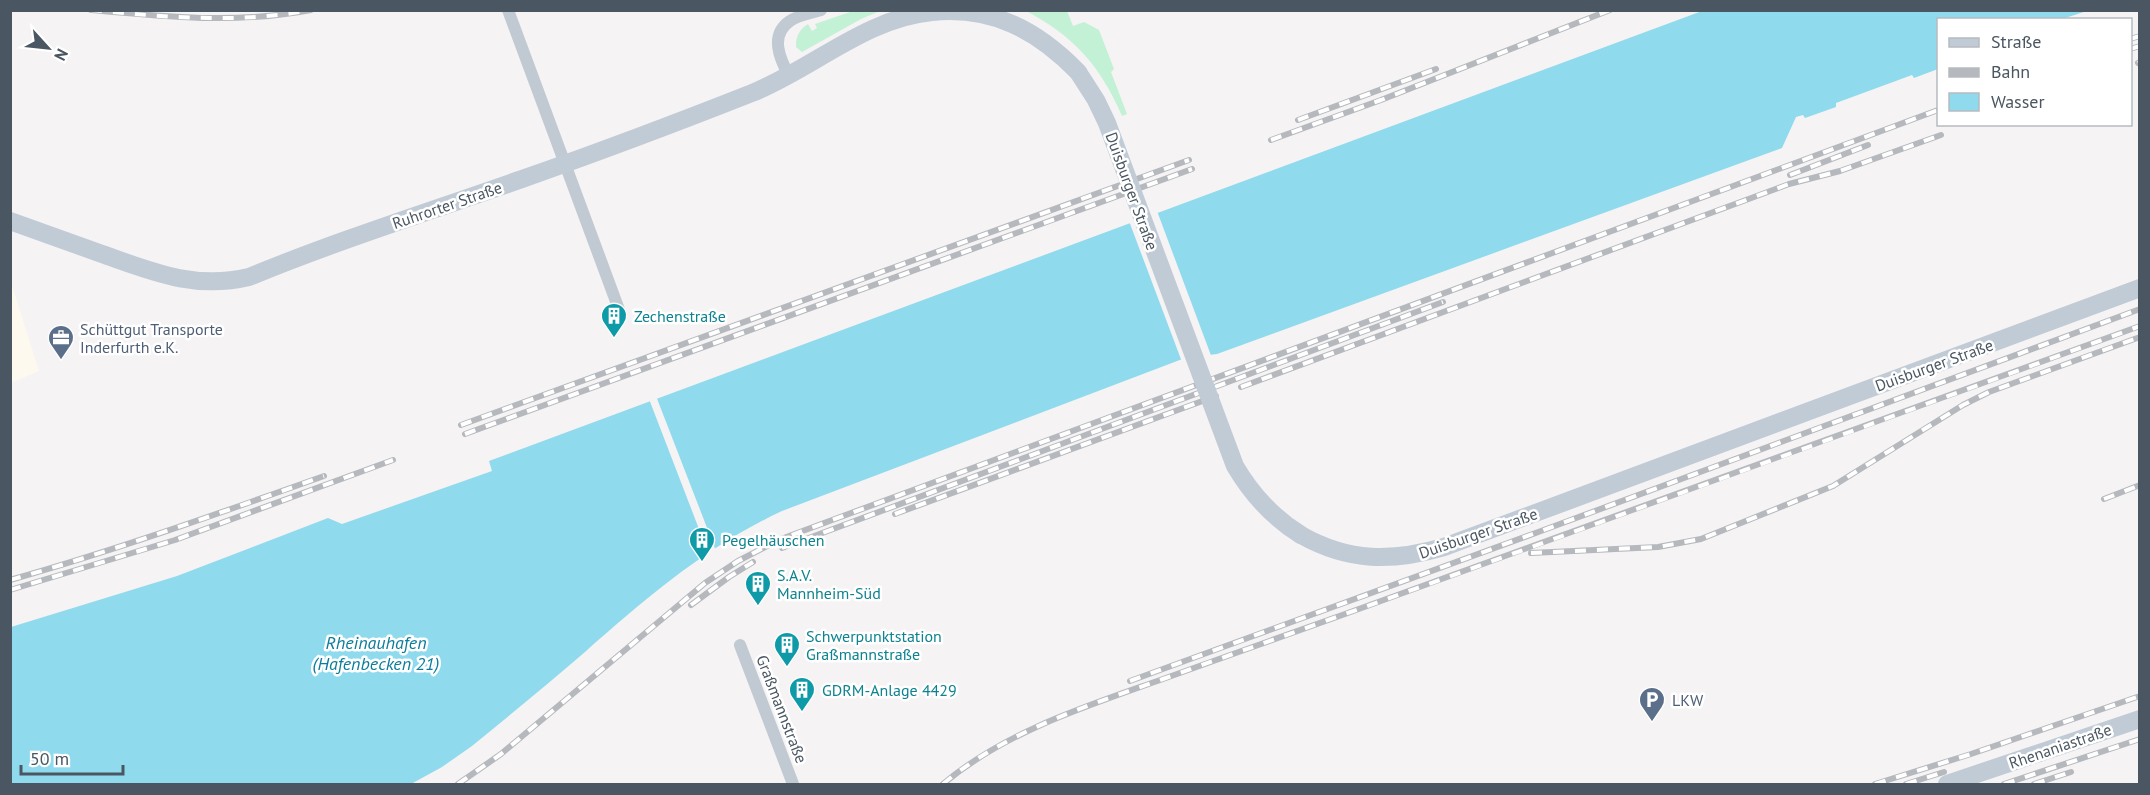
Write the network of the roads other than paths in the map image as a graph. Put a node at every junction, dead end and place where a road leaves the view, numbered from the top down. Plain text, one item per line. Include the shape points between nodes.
1 (508, 10) edge
2 (821, 10) edge
3 (789, 76) junction
4 (565, 163) junction
5 (10, 221) edge
6 (2139, 288) edge
7 (621, 315) dead end
8 (740, 645) dead end
9 (2139, 719) edge
10 (793, 784) edge
11 (1947, 784) edge

1 - 4 street
2 - 3 street via 790,20 780,31 777,46
3 - 4 street, Ruhrorter Straße
3 - 6 street, Duisburger Straße, bridge via 878,27 918,14 944,11 988,15 1048,44 1078,72 1107,123 1235,466 1259,501 1285,525 1338,551 1368,557 1404,556 1444,547
4 - 5 street, Ruhrorter Straße via 229,282 200,282 156,273
4 - 7 street
8 - 10 street, Graßmannstraße
9 - 11 street, Rhenaniastraße

